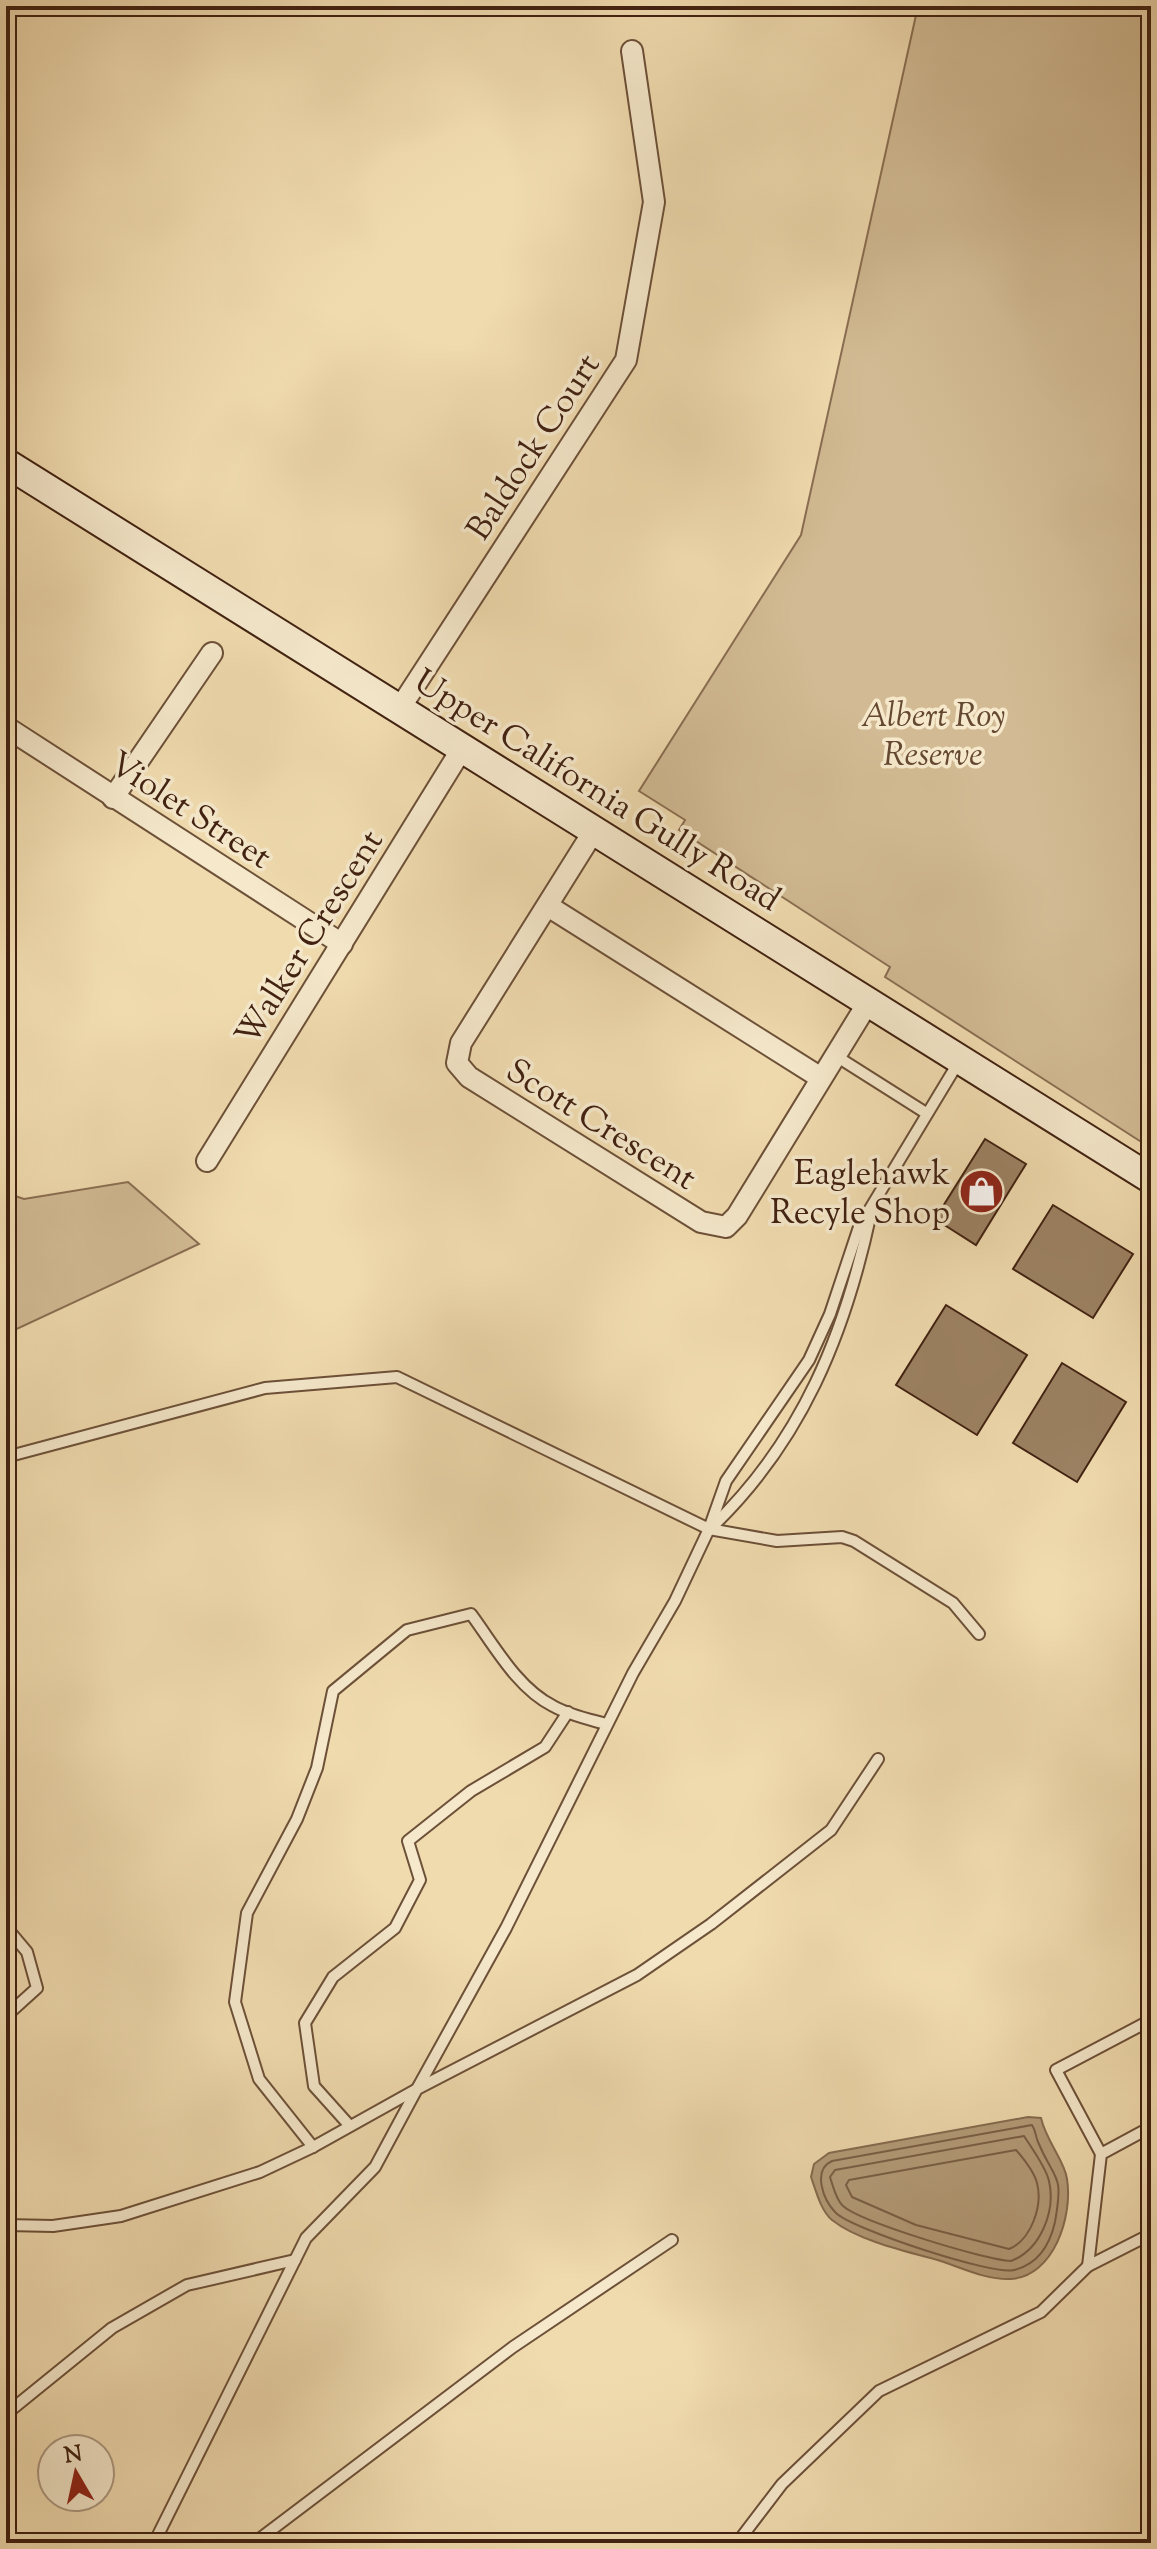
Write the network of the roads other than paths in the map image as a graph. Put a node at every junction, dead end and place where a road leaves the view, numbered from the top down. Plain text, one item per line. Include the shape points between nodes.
1 (632, 51) dead end
2 (6, 463) edge
3 (212, 653) dead end
4 (400, 708) junction
5 (6, 727) edge
6 (463, 747) junction
7 (113, 798) junction
8 (595, 829) junction
9 (548, 906) junction
10 (342, 944) junction
11 (869, 1001) junction
12 (836, 1056) junction
13 (961, 1058) junction
14 (821, 1078) junction
15 (926, 1113) junction
16 (207, 1161) dead end
17 (1151, 1179) edge
18 (874, 1202) junction
19 (6, 1457) edge
20 (709, 1529) junction
21 (979, 1634) dead end
22 (568, 1712) junction
23 (606, 1724) junction
24 (878, 1759) dead end
25 (6, 1927) edge
26 (6, 2016) edge
27 (1151, 2020) edge
28 (417, 2089) junction
29 (349, 2125) junction
30 (1151, 2127) edge
31 (313, 2147) junction
32 (1101, 2154) junction
33 (6, 2225) edge
34 (1151, 2234) edge
35 (672, 2240) dead end
36 (295, 2260) junction
37 (1088, 2266) junction
38 (6, 2414) edge
39 (154, 2543) edge
40 (254, 2543) edge
41 (737, 2543) edge

1 - 4 street, Baldock Court via 654,202 626,360
2 - 4 street, Upper California Gully Road
3 - 7 street
4 - 6 street, Upper California Gully Road
5 - 7 street, Violet Street
6 - 8 street, Upper California Gully Road
6 - 10 street, Walker Crescent
7 - 10 street, Violet Street
8 - 9 street, Scott Crescent
8 - 11 street, Upper California Gully Road
9 - 14 street
9 - 14 street, Scott Crescent via 461,1043 457,1063 469,1077 701,1222 719,1227 737,1216
10 - 16 street, Walker Crescent
11 - 12 street, Scott Crescent
11 - 13 street, Upper California Gully Road
12 - 14 street, Scott Crescent
12 - 15 lane
13 - 15 lane
13 - 17 street, Upper California Gully Road
15 - 18 lane
18 - 20 lane via 859,1227 817,1344 726,1481
18 - 20 lane via 821,1377 760,1471
19 - 20 lane via 265,1388 397,1377
20 - 21 lane via 777,1541 854,1541 953,1603
20 - 23 lane
22 - 23 lane
22 - 29 lane via 545,1747 471,1791 408,1841 420,1880 395,1928 333,1977 305,2023 314,2086
22 - 31 lane via 550,1705 514,1673 471,1614 407,1630 333,1691 317,1768 297,1819 247,1913 235,2002 259,2079
23 - 28 lane via 506,1928
24 - 28 lane via 831,1830 711,1924 637,1975
25 - 26 lane via 27,1952 37,1988
27 - 32 lane via 1056,2070
28 - 29 lane
28 - 36 lane via 375,2167 306,2238
29 - 31 lane
30 - 32 lane
31 - 33 lane via 260,2172 121,2216 53,2226
32 - 37 lane
34 - 37 lane
35 - 40 lane via 513,2347
36 - 38 lane via 187,2285 112,2328
36 - 39 lane
37 - 41 lane via 1041,2312 879,2391 782,2484

